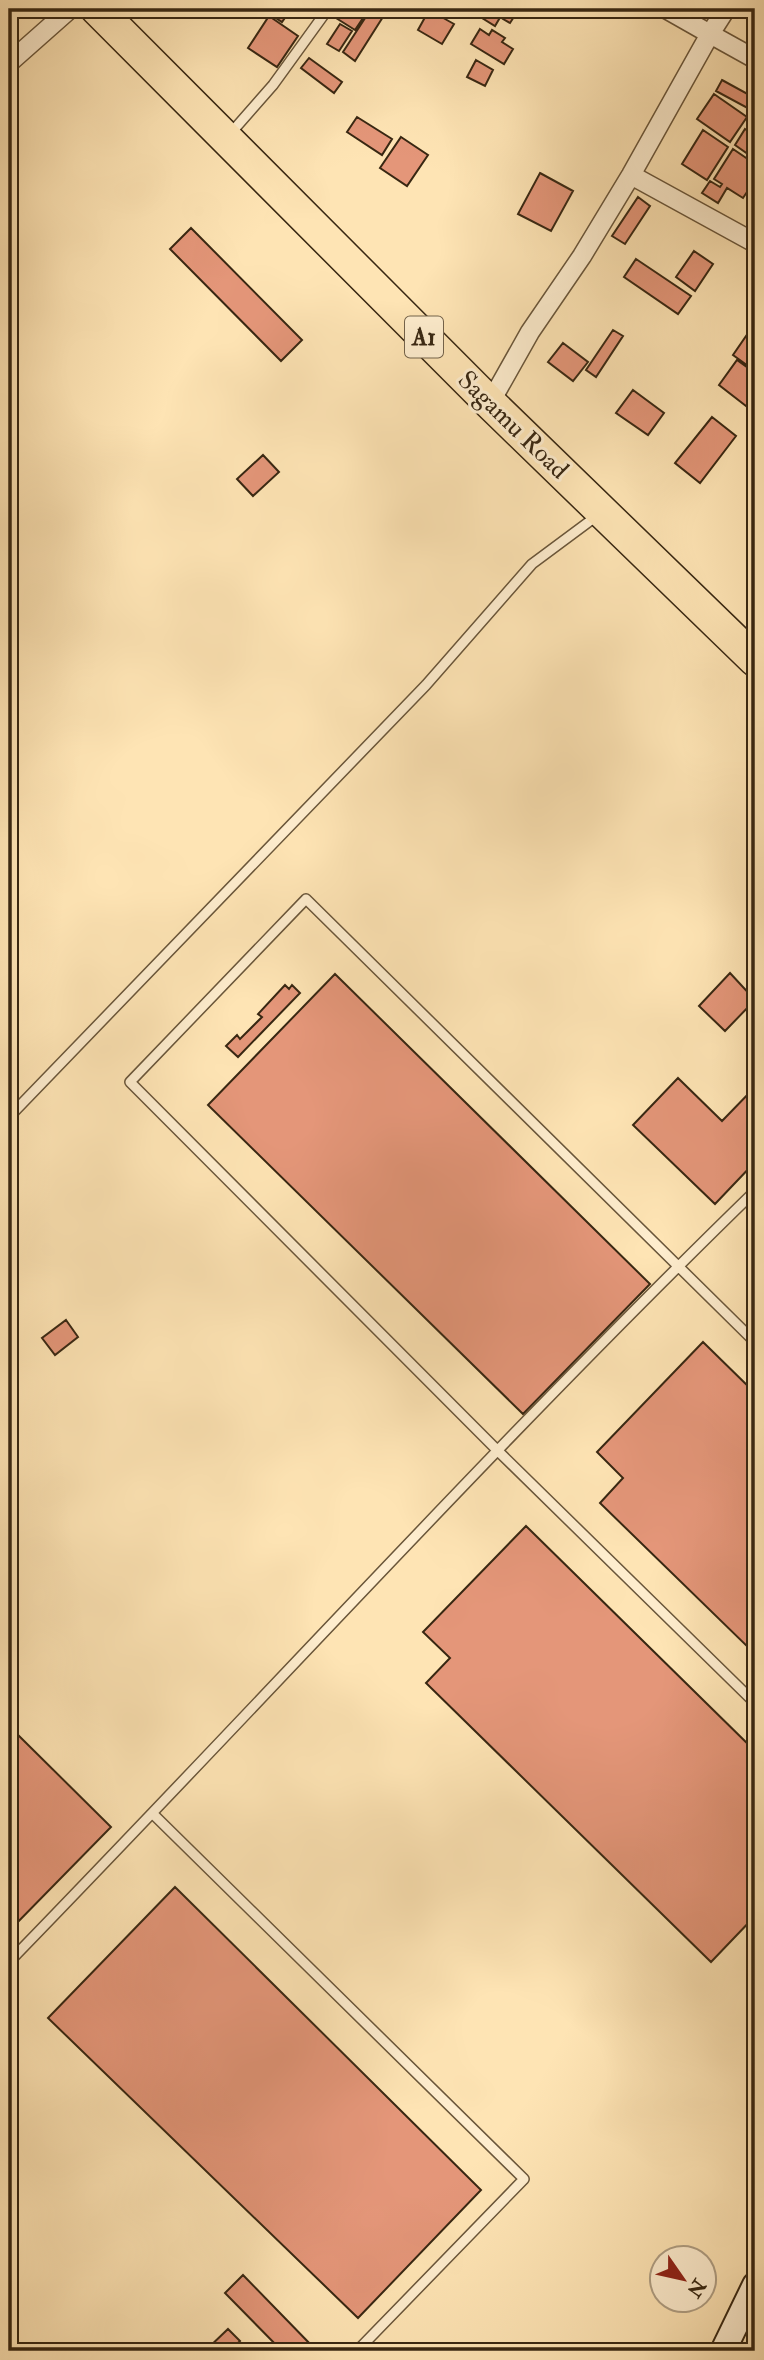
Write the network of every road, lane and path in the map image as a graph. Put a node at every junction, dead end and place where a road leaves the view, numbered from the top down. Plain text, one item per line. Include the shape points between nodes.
1 (69, 9) edge
2 (97, 9) edge
3 (328, 9) edge
4 (666, 9) edge
5 (726, 9) edge
6 (710, 34) junction
7 (755, 59) edge
8 (9, 63) edge
9 (226, 138) junction
10 (631, 176) junction
11 (755, 243) edge
12 (490, 403) junction
13 (602, 512) junction
14 (755, 660) edge
15 (9, 1117) edge
16 (755, 1191) edge
17 (677, 1267) junction
18 (755, 1342) edge
19 (498, 1451) junction
20 (755, 1703) edge
21 (153, 1814) junction
22 (9, 1962) edge
23 (755, 2285) edge
24 (357, 2351) edge
25 (723, 2351) edge

1 - 8 street
2 - 9 highway, Sagamu Road / A1
3 - 9 lane via 273,85
4 - 6 street
5 - 6 street
6 - 7 street
6 - 10 street
9 - 12 highway, Sagamu Road / A1
10 - 11 street
10 - 12 street
12 - 13 highway, Sagamu Road / A1
13 - 14 highway, Sagamu Road / A1
13 - 15 lane via 532,564 426,685
16 - 17 lane
17 - 18 lane
17 - 19 lane
17 - 19 lane via 306,899 130,1082
19 - 20 lane
19 - 21 lane
21 - 22 lane
21 - 24 lane via 524,2179
23 - 25 street

